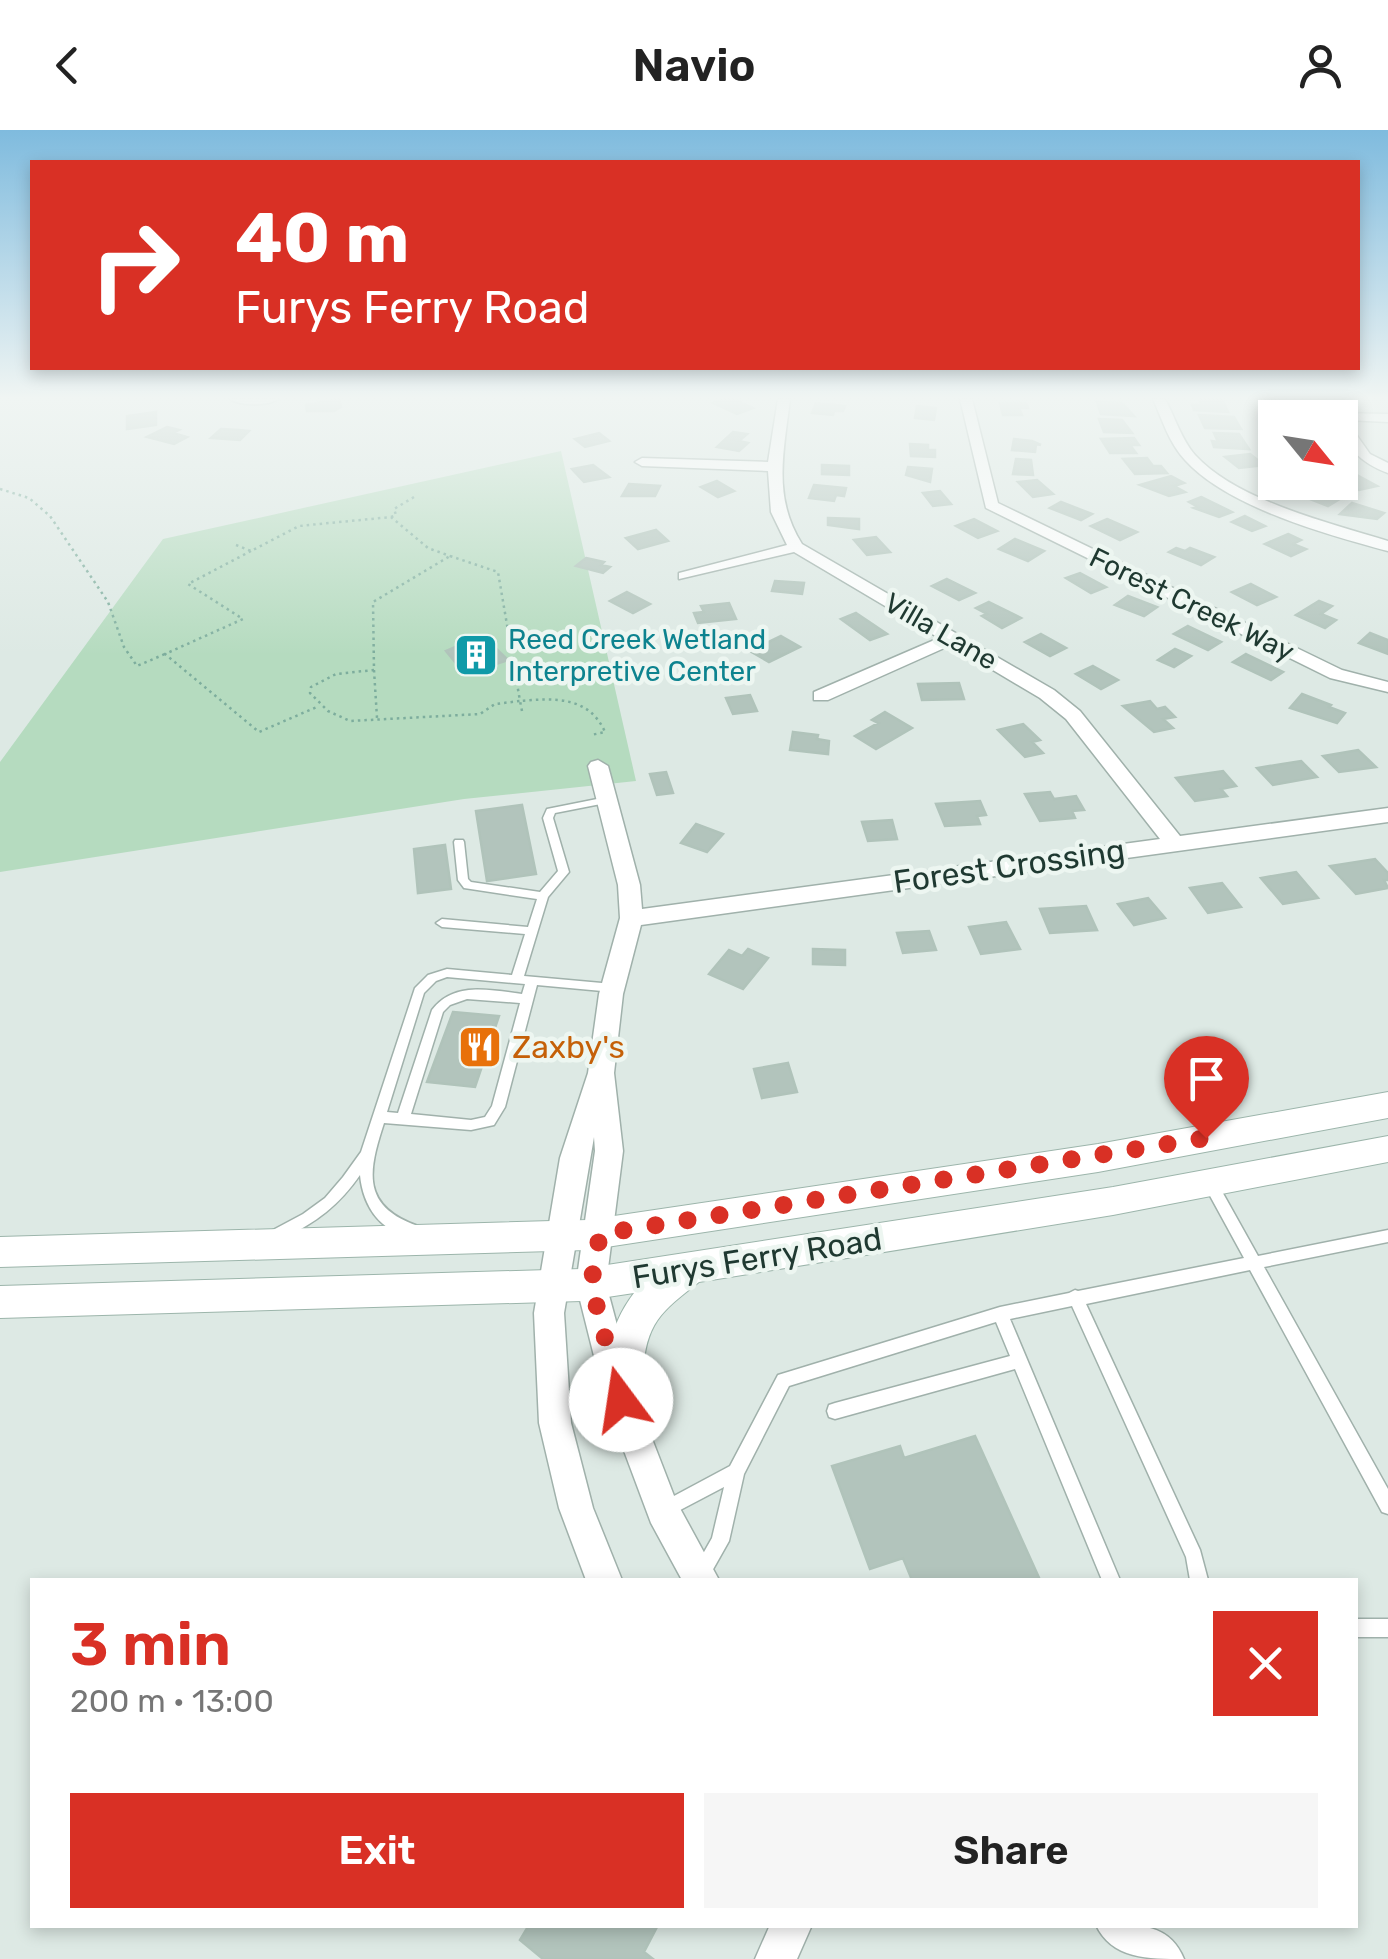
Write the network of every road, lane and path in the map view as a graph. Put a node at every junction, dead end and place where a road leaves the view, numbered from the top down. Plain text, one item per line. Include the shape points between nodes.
1 (774, 484) edge
2 (986, 484) edge
3 (1227, 484) edge
4 (0, 489) edge
5 (414, 496) dead end
6 (391, 517) junction
7 (236, 545) dead end
8 (1388, 546) edge
9 (796, 547) junction
10 (251, 551) junction
11 (450, 556) junction
12 (685, 576) dead end
13 (953, 638) junction
14 (165, 654) junction
15 (374, 670) junction
16 (1388, 687) edge
17 (821, 696) dead end
18 (520, 702) junction
19 (321, 705) junction
20 (310, 710) joint
21 (522, 711) dead end
22 (377, 718) junction
23 (591, 735) dead end
24 (598, 766) dead end
25 (606, 800) junction
26 (1388, 815) edge
27 (459, 842) dead end
28 (1176, 845) junction
29 (543, 896) junction
30 (631, 918) junction
31 (442, 923) dead end
32 (532, 932) junction
33 (525, 980) junction
34 (613, 988) junction
35 (527, 999) junction
36 (601, 1073) junction
37 (1388, 1105) edge
38 (379, 1117) junction
39 (403, 1120) junction
40 (1388, 1149) edge
41 (367, 1154) junction
42 (1210, 1183) junction
43 (600, 1234) junction
44 (563, 1236) junction
45 (1388, 1236) edge
46 (454, 1240) junction
47 (250, 1246) junction
48 (0, 1252) edge
49 (1254, 1262) junction
50 (694, 1268) junction
51 (574, 1285) junction
52 (1074, 1297) junction
53 (0, 1302) edge
54 (1000, 1314) junction
55 (1019, 1361) junction
56 (624, 1408) junction
57 (835, 1411) dead end
58 (736, 1472) junction
59 (1388, 1506) edge
60 (662, 1511) junction
61 (603, 1578) edge
62 (697, 1578) edge
63 (699, 1578) edge
64 (1110, 1578) edge
65 (1200, 1578) edge
66 (1358, 1628) edge
67 (1388, 1628) edge
68 (790, 1928) edge
69 (1121, 1928) edge
70 (776, 1959) edge
71 (1163, 1959) edge

1 - 9 street via 779,525
2 - 16 street, Forest Creek Way via 991,506 1336,674
3 - 8 street
4 - 14 path via 29,498 50,516 108,602 137,666
5 - 6 path
6 - 10 path via 299,526
6 - 11 path via 428,548
7 - 10 path
9 - 12 street
9 - 13 street, Villa Lane
10 - 14 path via 188,584 243,619
11 - 15 path via 372,602
11 - 18 path via 498,572
13 - 17 street
13 - 28 street, Villa Lane via 1073,715
14 - 20 path via 259,732
15 - 19 path via 316,682 310,694
15 - 22 path
18 - 21 path
18 - 22 path via 480,714
18 - 23 path via 576,702 601,719 605,732
19 - 20 path
19 - 22 path via 337,718
24 - 25 street
25 - 29 lane via 551,811 564,872
25 - 30 street
26 - 28 street, Forest Crossing
27 - 29 lane via 468,885
28 - 30 street, Forest Crossing
29 - 32 lane
30 - 34 street
31 - 32 lane
32 - 33 lane
33 - 34 lane
33 - 35 lane
33 - 38 lane via 447,973 432,978 419,992
34 - 36 street
35 - 39 lane via 446,999
35 - 39 lane via 489,1120 471,1126
36 - 43 street via 608,1150
36 - 44 street via 574,1158
37 - 43 main road, Furys Ferry Road via 1098,1158
38 - 39 lane
38 - 41 lane
40 - 42 main road, Furys Ferry Road
41 - 46 lane via 365,1190 381,1214 401,1228
41 - 47 lane via 329,1206
42 - 49 lane
42 - 50 main road, Furys Ferry Road
43 - 44 main road, Furys Ferry Road
43 - 51 street
44 - 46 main road, Furys Ferry Road
44 - 51 street
45 - 49 lane
46 - 47 main road, Furys Ferry Road
47 - 48 main road, Furys Ferry Road
49 - 52 lane
49 - 59 lane
50 - 51 main road, Furys Ferry Road
50 - 56 main road via 664,1284 636,1315 623,1356
51 - 53 main road, Furys Ferry Road
51 - 56 street
51 - 61 street via 549,1313 554,1422
52 - 54 lane
52 - 65 lane
54 - 55 lane
54 - 58 lane via 784,1380
55 - 57 lane
55 - 64 lane
56 - 60 street
58 - 60 lane
58 - 63 lane via 720,1541
60 - 62 street
66 - 67 lane
68 - 70 street
69 - 71 street

